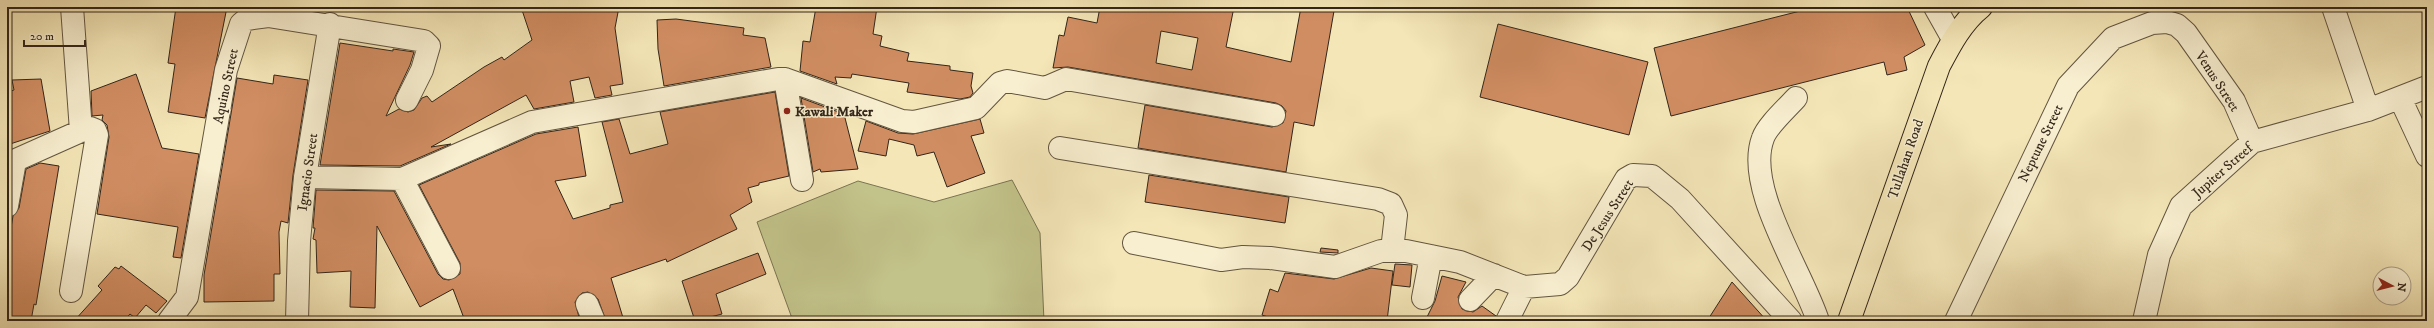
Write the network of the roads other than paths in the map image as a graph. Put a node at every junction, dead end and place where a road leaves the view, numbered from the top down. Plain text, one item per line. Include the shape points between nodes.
1 (72, 7) edge
2 (1935, 7) edge
3 (1981, 7) edge
4 (2333, 7) edge
5 (330, 24) junction
6 (2177, 25) joint
7 (1953, 39) junction
8 (785, 79) junction
9 (2427, 86) edge
10 (1796, 98) dead end
11 (2400, 98) junction
12 (407, 100) dead end
13 (2368, 110) junction
14 (1274, 115) dead end
15 (86, 130) junction
16 (2252, 142) junction
17 (1060, 148) dead end
18 (2427, 156) edge
19 (11, 163) edge
20 (305, 177) junction
21 (402, 180) junction
22 (802, 180) dead end
23 (7, 206) edge
24 (1134, 243) dead end
25 (1386, 250) junction
26 (1431, 256) junction
27 (449, 268) dead end
28 (1494, 275) junction
29 (1524, 287) junction
30 (71, 290) dead end
31 (1423, 298) dead end
32 (1470, 300) dead end
33 (169, 321) edge
34 (297, 321) edge
35 (1507, 321) edge
36 (1791, 321) edge
37 (1818, 321) edge
38 (1849, 321) edge
39 (1956, 321) edge
40 (2144, 321) edge

1 - 15 street
2 - 7 street
3 - 7 main road, Tullahan Road
4 - 13 street
5 - 12 street, Aquino Street via 424,41 429,46 428,55
5 - 20 street, Ignacio Street
5 - 33 street, Aquino Street via 268,16 248,19 241,24 226,70 187,297
6 - 16 street, Venus Street via 2186,33 2234,101
6 - 39 street, Neptune Street via 2167,22 2152,23 2113,38 2068,86
7 - 38 main road, Tullahan Road via 1923,107
8 - 14 street via 902,121 914,122 976,108 1000,83 1007,81 1045,88 1066,79
8 - 21 street via 532,122
8 - 22 street
9 - 11 street, Jupiter Streef
10 - 37 street via 1763,136 1759,155 1762,179 1775,226
11 - 13 street, Jupiter Streef
11 - 18 street
13 - 16 street, Jupiter Streef
15 - 19 street
15 - 30 street via 96,130 97,135
16 - 40 street, Jupiter Streef via 2181,206 2159,254
17 - 25 street via 1378,199 1391,204 1396,215
19 - 23 street
20 - 21 street
20 - 34 street, Ignacio Street via 299,241
21 - 27 street
24 - 25 street via 1221,260 1243,257 1270,258 1335,267
25 - 26 street, De Jesus Street
26 - 28 street, De Jesus Street via 1460,262
26 - 31 street
28 - 29 street, De Jesus Street
28 - 32 street
29 - 35 street
29 - 36 street, De Jesus Street via 1560,284 1568,277 1626,179 1643,174 1652,176 1680,199

